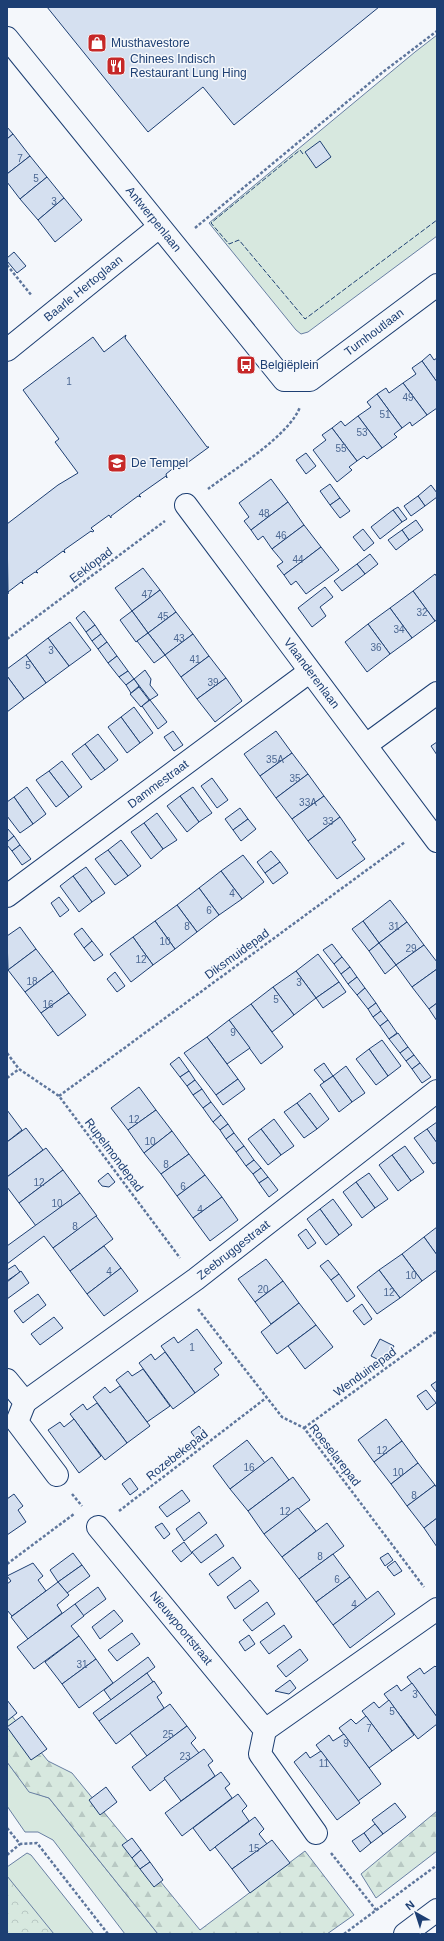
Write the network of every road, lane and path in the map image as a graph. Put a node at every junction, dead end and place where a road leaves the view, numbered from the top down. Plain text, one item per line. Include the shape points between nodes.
1 (437, 30) edge
2 (7, 38) edge
3 (159, 227) junction
4 (198, 234) dead end
5 (7, 266) edge
6 (437, 285) edge
7 (29, 292) dead end
8 (7, 350) edge
9 (310, 380) junction
10 (186, 505) junction
11 (7, 639) edge
12 (309, 672) junction
13 (437, 693) edge
14 (366, 745) junction
15 (432, 834) edge
16 (7, 896) edge
17 (7, 1053) edge
18 (19, 1069) junction
19 (7, 1078) edge
20 (437, 1091) edge
21 (59, 1096) junction
22 (188, 1284) junction
23 (437, 1331) edge
24 (7, 1380) edge
25 (266, 1398) junction
26 (25, 1402) junction
27 (304, 1428) junction
28 (56, 1475) joint
29 (83, 1507) junction
30 (98, 1527) junction
31 (7, 1564) edge
32 (432, 1600) edge
33 (265, 1730) junction
34 (7, 1828) edge
35 (316, 1833) joint
36 (20, 1844) junction
37 (7, 1855) edge
38 (437, 1865) edge
39 (437, 1910) edge
40 (376, 1911) junction
41 (108, 1934) edge
42 (344, 1934) edge
43 (405, 1934) edge

1 - 4 path via 194,229
2 - 3 street, Antwerpenlaan
3 - 8 street, Baarle Hertoglaan
3 - 9 street, Antwerpenlaan via 284,380
5 - 7 path
6 - 9 street, Turnhoutlaan
9 - 10 path, Eeklopad via 297,414 272,441
10 - 11 path, Eeklopad
10 - 12 street, Vlaanderenlaan
12 - 14 street, Vlaanderenlaan
12 - 16 street, Dammestraat
13 - 14 street
14 - 15 street, Vlaanderenlaan
15 - 21 path, Diksmuidepad
17 - 18 path, Rupelmondepad
18 - 19 path
18 - 21 path, Rupelmondepad
20 - 22 street, Zeebruggestraat
21 - 22 path, Rupelmondepad
22 - 25 path, Roeselarepad
22 - 26 street, Zeebruggestraat
23 - 27 path, Wenduinepad
24 - 26 street
25 - 27 path, Roeselarepad via 282,1417
25 - 30 path, Rozebekepad
26 - 28 street via 17,1422
27 - 32 path, Roeselarepad
28 - 29 path
29 - 30 path
29 - 31 path
30 - 33 street, Nieuwpoortstraat
32 - 33 street
33 - 35 street via 260,1754
34 - 36 path
35 - 40 path
36 - 37 path
36 - 41 path via 37,1843
38 - 40 path
39 - 43 street
40 - 42 path

